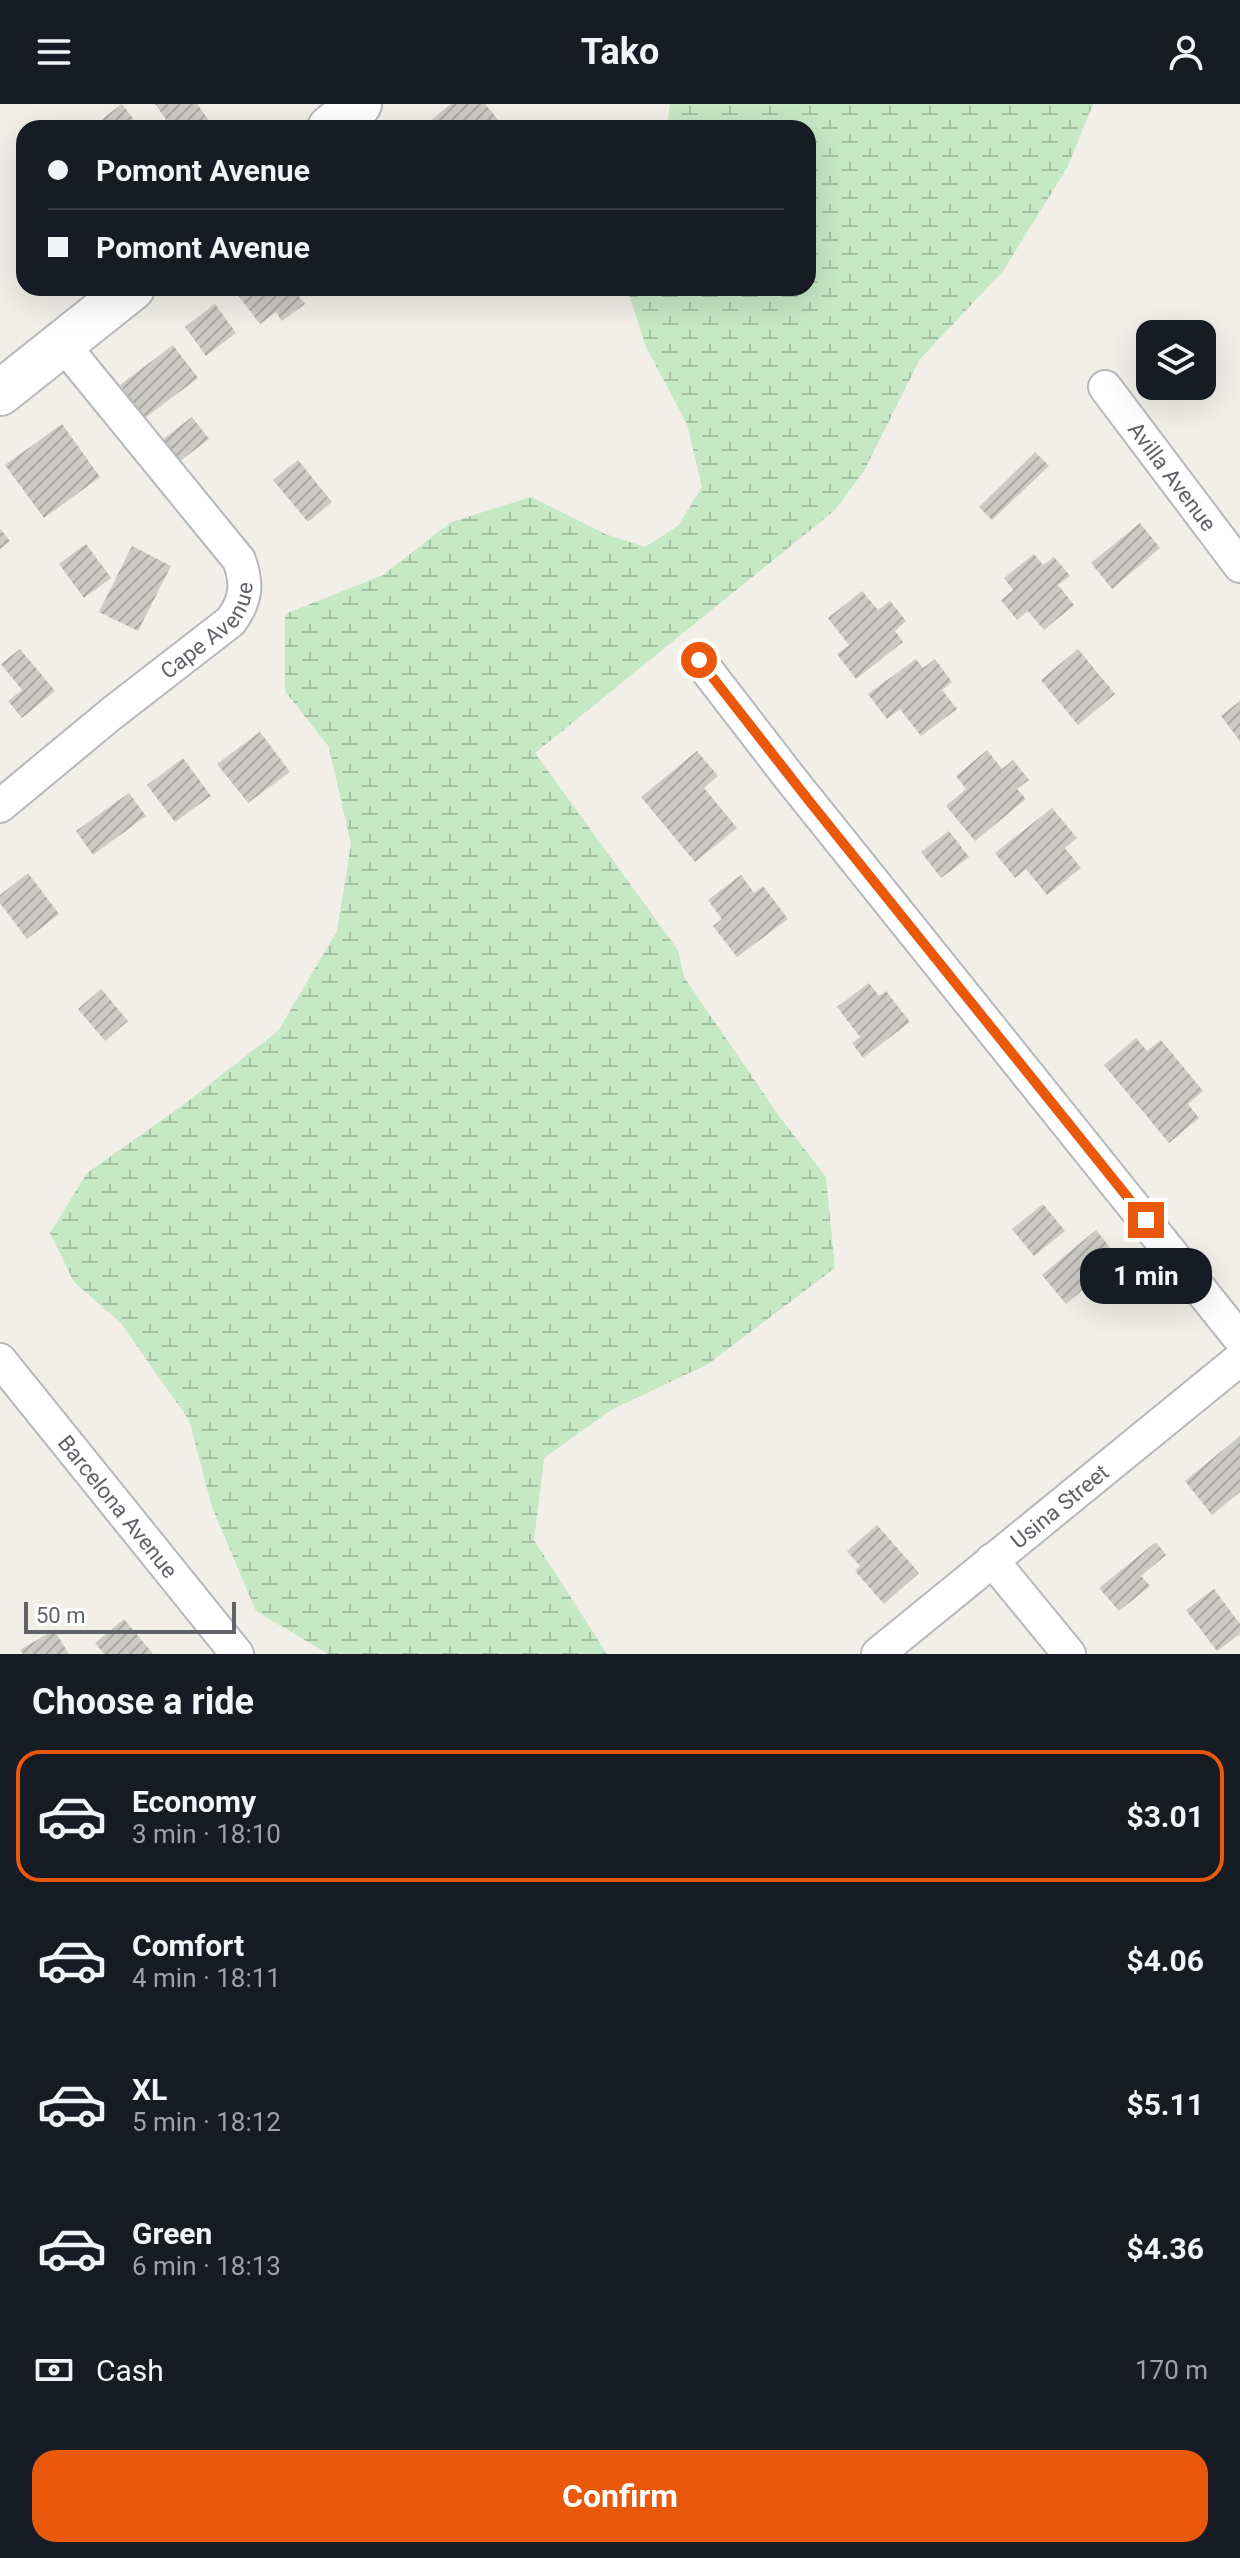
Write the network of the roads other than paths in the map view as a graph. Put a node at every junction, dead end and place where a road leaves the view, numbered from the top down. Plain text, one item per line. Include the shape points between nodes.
1 (359, 104) edge
2 (340, 120) edge
3 (122, 296) edge
4 (62, 343) junction
5 (1105, 387) dead end
6 (0, 393) edge
7 (1240, 566) edge
8 (699, 660) dead end
9 (0, 806) edge
10 (1240, 1339) edge
11 (1240, 1359) edge
12 (0, 1360) edge
13 (992, 1560) junction
14 (237, 1654) edge
15 (878, 1654) edge
16 (1069, 1654) edge

1 - 2 street
3 - 4 street
4 - 6 street
4 - 9 street, Cape Avenue via 239,560 246,592 231,621
5 - 7 street, Avilla Avenue
8 - 10 street
11 - 13 street, Usina Street
12 - 14 street, Barcelona Avenue
13 - 15 street, Usina Street
13 - 16 street

